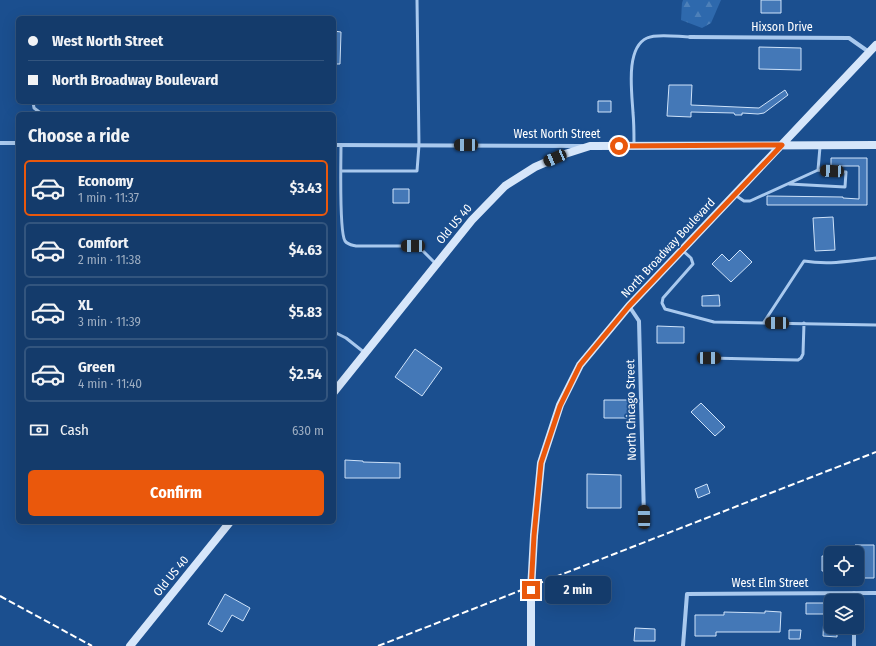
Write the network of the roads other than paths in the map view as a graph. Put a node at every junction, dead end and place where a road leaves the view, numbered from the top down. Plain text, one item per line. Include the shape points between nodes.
1 (417, 0) edge
2 (690, 37) joint
3 (876, 45) edge
4 (869, 52) junction
5 (33, 104) edge
6 (39, 112) edge
7 (0, 143) edge
8 (16, 143) edge
9 (336, 144) edge
10 (341, 145) junction
11 (419, 145) junction
12 (782, 145) junction
13 (820, 145) junction
14 (876, 145) edge
15 (590, 146) junction
16 (634, 146) junction
17 (818, 170) junction
18 (342, 171) junction
19 (787, 184) junction
20 (735, 194) junction
21 (682, 250) junction
22 (876, 258) edge
23 (436, 264) junction
24 (629, 306) junction
25 (764, 322) junction
26 (804, 323) junction
27 (876, 325) edge
28 (336, 333) edge
29 (365, 353) junction
30 (709, 358) dead end
31 (336, 389) edge
32 (644, 517) dead end
33 (228, 524) edge
34 (854, 593) joint
35 (876, 593) edge
36 (854, 634) edge
37 (130, 646) edge
38 (531, 646) edge
39 (682, 646) edge
40 (854, 646) edge

1 - 11 lane
2 - 4 street, Hixson Drive via 849,38
2 - 16 lane via 659,36 639,43 632,61
3 - 4 street, North Broadway Boulevard
4 - 12 street, North Broadway Boulevard
5 - 6 lane
7 - 8 street
9 - 10 street, West North Street
10 - 11 street, West North Street
10 - 18 lane
11 - 15 street, West North Street
11 - 18 lane via 417,171
12 - 13 street, West North Street
12 - 16 street, West North Street
12 - 20 street, North Broadway Boulevard
13 - 14 street, West North Street
13 - 17 lane
15 - 16 street, West North Street
15 - 23 street, Old US 40 via 535,167 505,186 472,220
17 - 19 lane
17 - 19 lane via 846,172 845,187
18 - 23 lane via 343,234 349,245 413,246 423,251
19 - 20 lane via 750,200 744,201
20 - 21 street, North Broadway Boulevard
21 - 24 street, North Broadway Boulevard
21 - 25 lane via 691,258 692,264 663,298 665,309 714,322
22 - 25 lane via 834,263 804,261
23 - 29 street, Old US 40
24 - 32 street, North Chicago Street via 639,321
24 - 38 street, North Broadway Boulevard, bridge via 580,365 560,406 541,463 531,590
25 - 26 lane
26 - 27 lane
26 - 30 lane via 803,354 798,360
28 - 29 lane
29 - 31 street, Old US 40
33 - 37 street, Old US 40
34 - 35 street, West Elm Street
34 - 39 street, West Elm Street via 687,594
36 - 40 street

